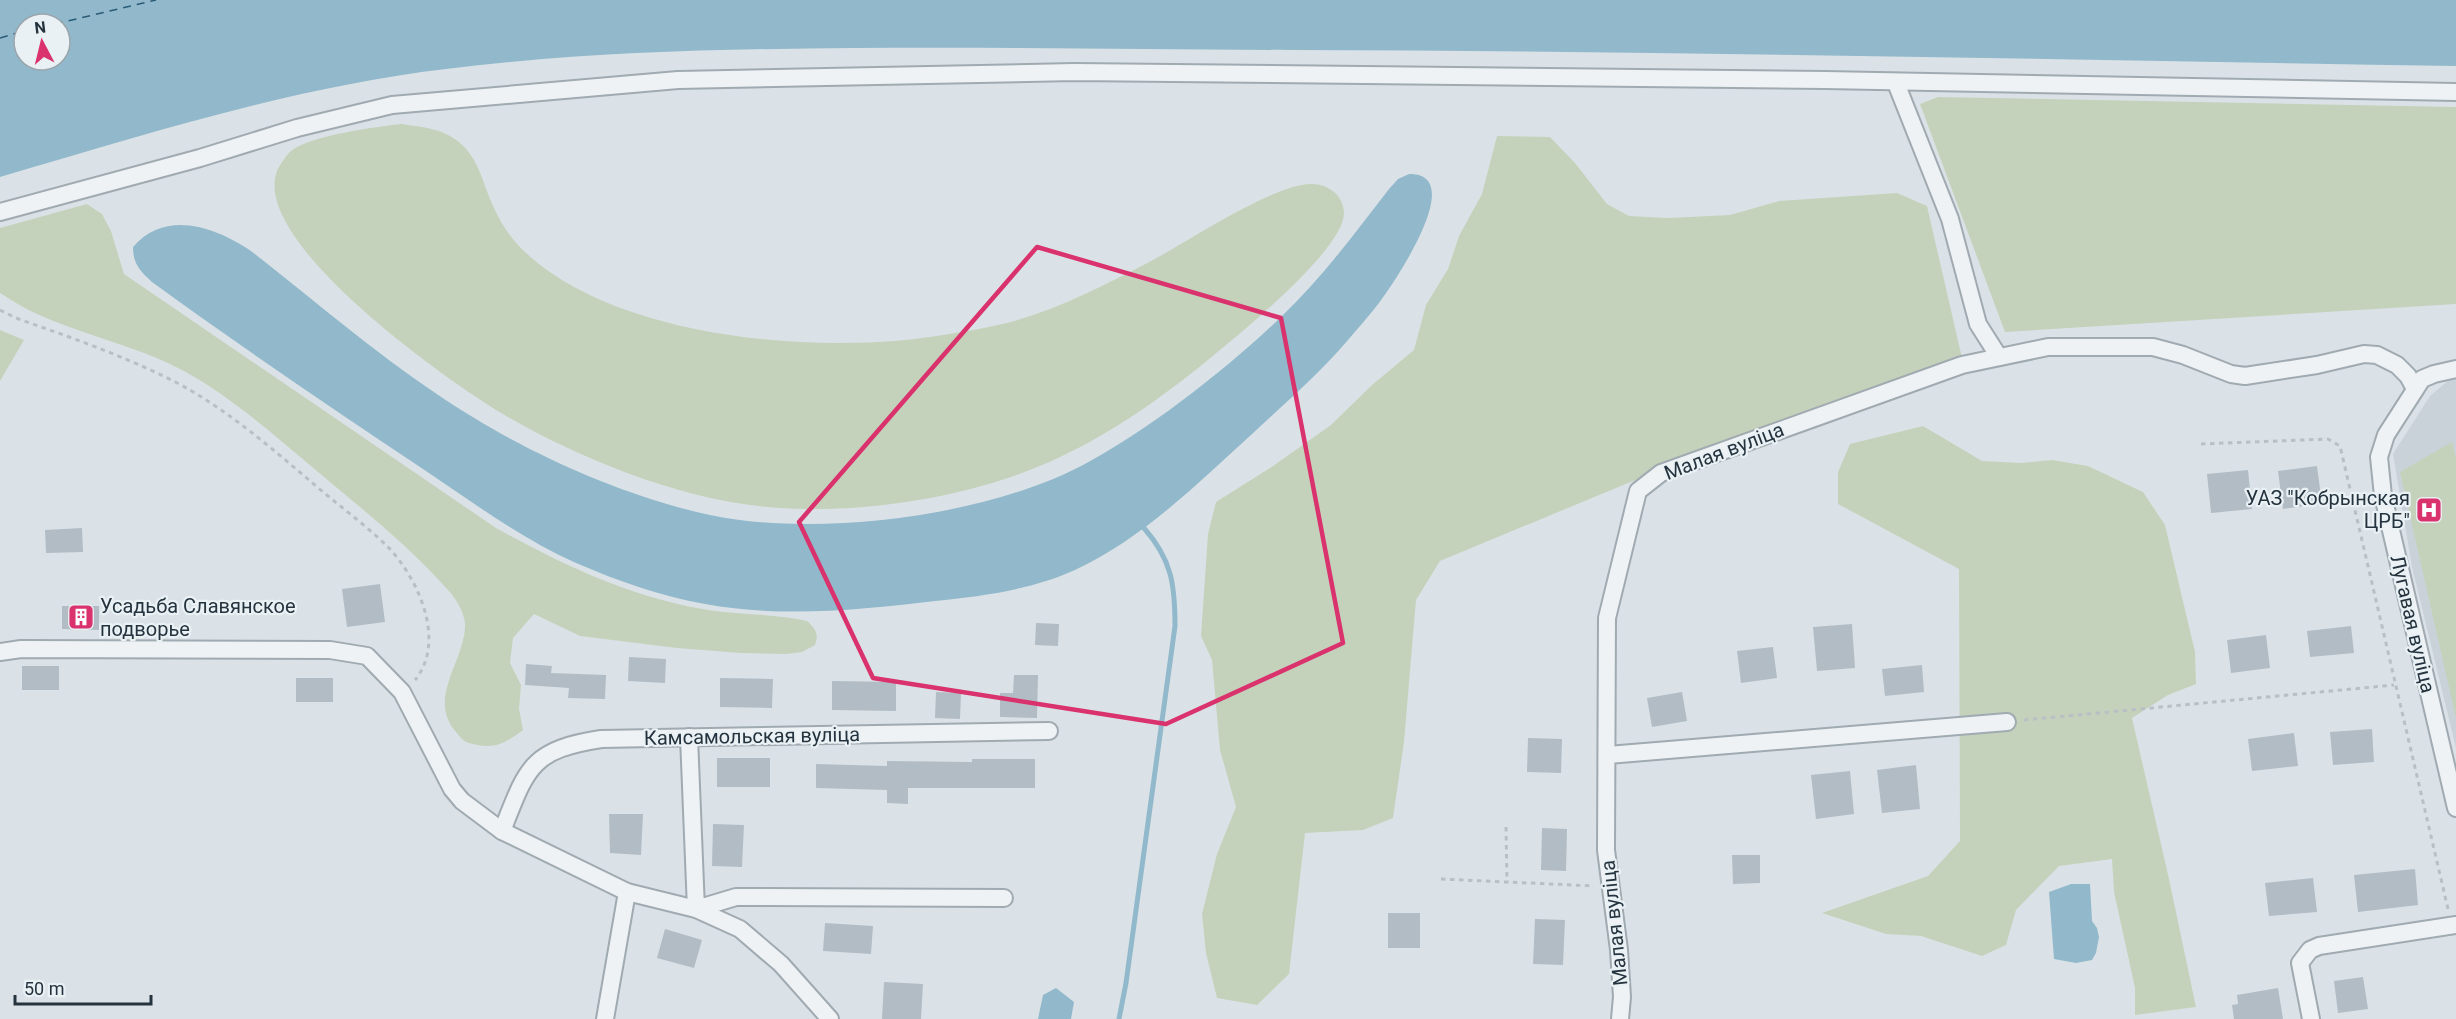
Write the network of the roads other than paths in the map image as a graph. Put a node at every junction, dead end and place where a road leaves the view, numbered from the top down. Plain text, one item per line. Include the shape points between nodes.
1 (1896, 83) junction
2 (2456, 92) edge
3 (0, 212) edge
4 (1999, 357) junction
5 (2456, 369) edge
6 (2415, 389) junction
7 (0, 652) edge
8 (2007, 722) road end
9 (1049, 731) dead end
10 (689, 737) junction
11 (1608, 755) junction
12 (2456, 808) edge
13 (502, 831) junction
14 (627, 892) junction
15 (1004, 898) dead end
16 (696, 909) junction
17 (2454, 925) edge
18 (605, 1019) edge
19 (830, 1019) edge
20 (1620, 1019) edge
21 (2311, 1019) edge

1 - 2 street
1 - 3 street via 1074,72 678,80 392,105
1 - 4 street via 1950,219 1978,324
4 - 6 street, Малая вуліца via 2048,347 2153,347 2245,376 2317,366 2364,354 2377,355 2397,365
4 - 11 street, Малая вуліца via 1962,365 1661,472 1638,491 1607,618
5 - 6 street, Лугавая вуліца via 2422,379
6 - 12 street, Лугавая вуліца via 2386,435 2380,468 2383,496
7 - 13 street via 330,650 367,656 402,692 452,789
8 - 11 street
9 - 10 street, Камсамольская вуліца
10 - 13 street, Камсамольская вуліца via 601,739 553,750 524,778
10 - 16 street
11 - 20 street, Малая вуліца via 1606,850 1619,950
13 - 14 street
14 - 16 street
14 - 18 street
15 - 16 street via 736,897
16 - 19 street via 740,929 781,964
17 - 21 street via 2310,950 2300,963

